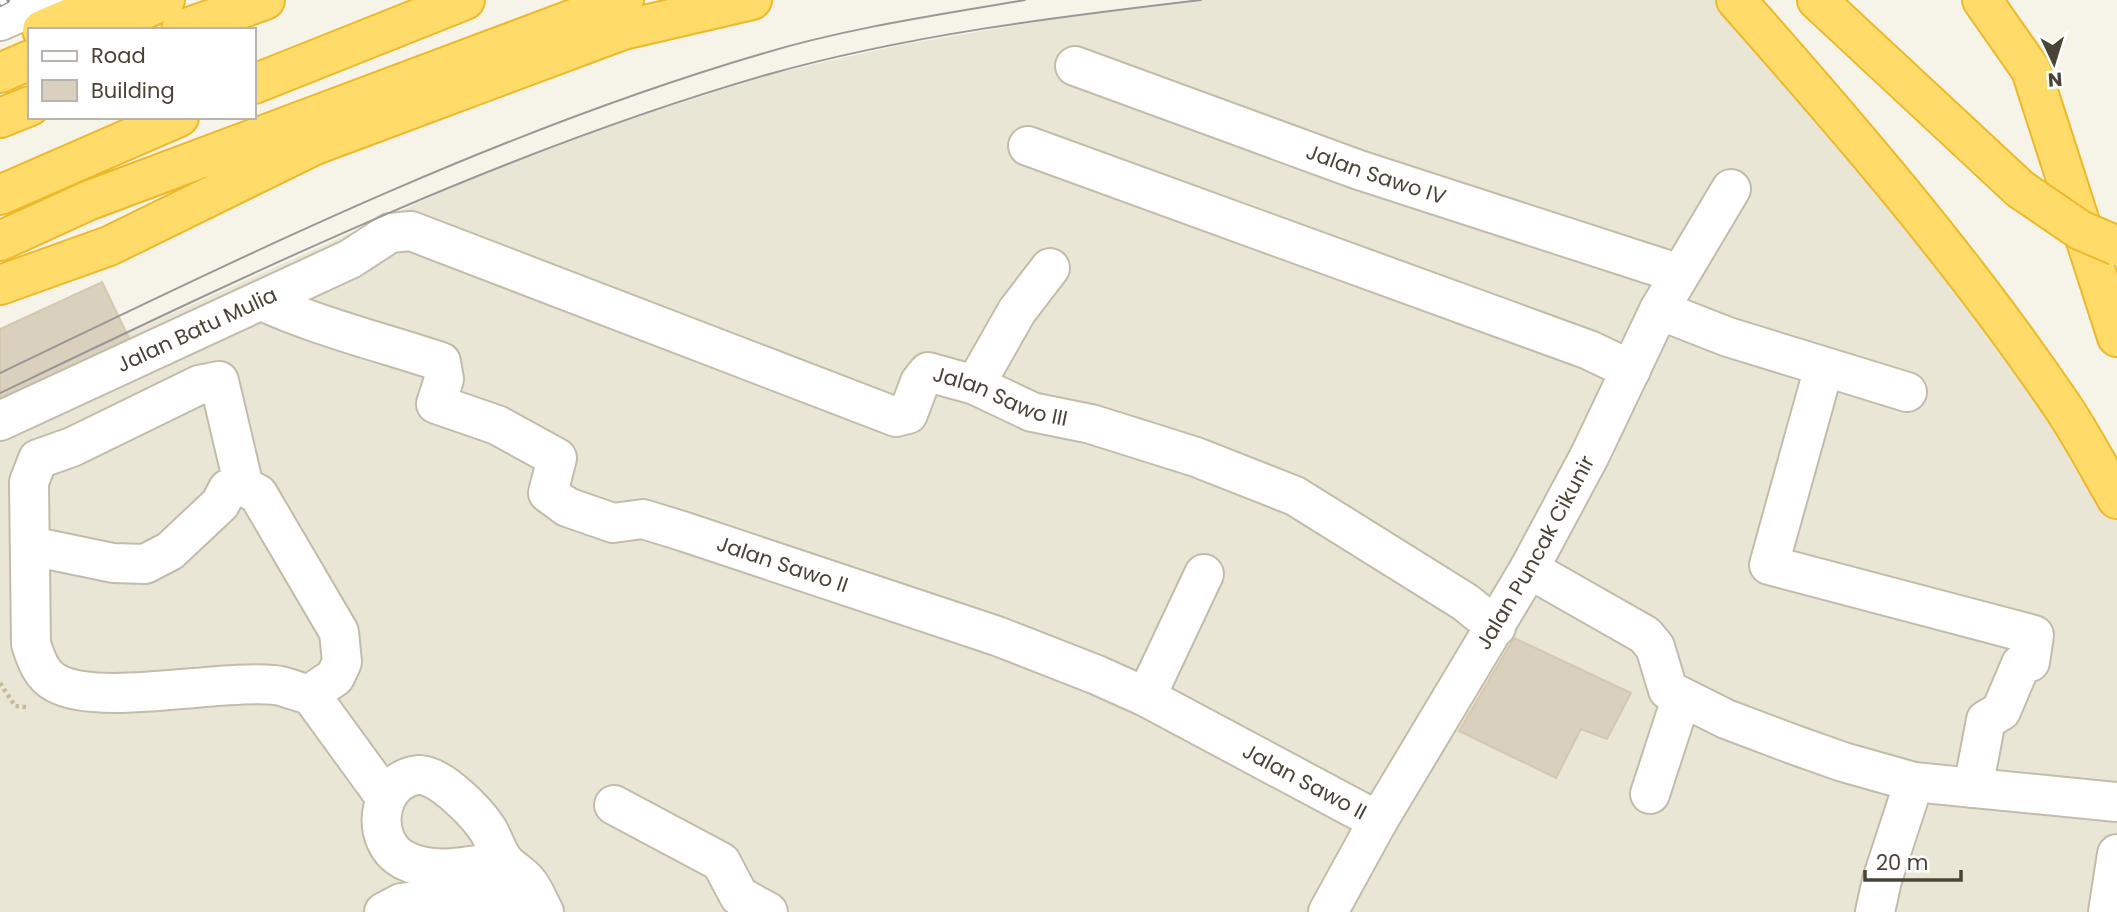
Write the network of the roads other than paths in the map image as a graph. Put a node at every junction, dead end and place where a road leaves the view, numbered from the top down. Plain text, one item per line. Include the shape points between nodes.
1 (48, 0) edge
2 (111, 0) edge
3 (165, 0) edge
4 (265, 0) edge
5 (276, 0) edge
6 (465, 0) edge
7 (624, 0) edge
8 (752, 0) edge
9 (1736, 0) edge
10 (1817, 0) edge
11 (1983, 0) edge
12 (0, 21) edge
13 (48, 28) edge
14 (102, 28) edge
15 (187, 28) edge
16 (212, 28) edge
17 (28, 36) edge
18 (0, 48) edge
19 (28, 61) edge
20 (1075, 66) dead end
21 (0, 73) edge
22 (256, 83) edge
23 (28, 84) edge
24 (0, 94) edge
25 (28, 107) edge
26 (0, 118) edge
27 (174, 119) edge
28 (1028, 146) dead end
29 (1731, 189) dead end
30 (0, 195) edge
31 (390, 233) joint
32 (0, 241) edge
33 (2117, 246) edge
34 (1050, 268) dead end
35 (1680, 274) junction
36 (0, 285) edge
37 (261, 301) junction
38 (1659, 310) junction
39 (2117, 337) edge
40 (1824, 367) junction
41 (1631, 370) junction
42 (975, 385) junction
43 (1907, 392) dead end
44 (50, 397) junction
45 (0, 421) edge
46 (57, 452) junction
47 (244, 487) junction
48 (2117, 499) edge
49 (31, 546) junction
50 (1529, 569) junction
51 (1204, 574) dead end
52 (1496, 627) junction
53 (323, 686) junction
54 (1146, 697) junction
55 (1681, 699) junction
56 (1914, 782) junction
57 (1973, 788) junction
58 (391, 790) junction
59 (1650, 794) dead end
60 (2117, 802) edge
61 (614, 805) dead end
62 (1378, 821) junction
63 (2117, 854) edge
64 (504, 861) junction
65 (384, 912) edge
66 (512, 912) edge
67 (544, 912) edge
68 (768, 912) edge
69 (1328, 912) edge
70 (1875, 912) edge
71 (2108, 912) edge

1 - 12 street
2 - 13 highway
3 - 14 highway
4 - 15 highway
5 - 16 highway
6 - 22 highway
7 - 32 highway via 90,200
8 - 36 highway via 623,30 315,145 109,246
9 - 48 highway via 1880,165 2015,338
10 - 33 highway, bridge via 2020,189 2080,230
11 - 39 highway via 2031,70
17 - 18 highway
19 - 21 highway
20 - 35 street, Jalan Sawo IV via 1359,170
23 - 24 highway
25 - 26 highway
27 - 30 highway
28 - 41 street via 1589,350
29 - 35 street, Jalan Puncak Cikunir
31 - 37 street, Jalan Batu Mulia via 350,259
31 - 42 street, Jalan Sawo III via 411,231 896,417 908,415 928,372
34 - 42 street via 1017,311
35 - 38 street, Jalan Puncak Cikunir
37 - 44 street, Jalan Batu Mulia
37 - 54 street, Jalan Sawo II via 307,322 441,362 444,379 436,404 497,425 557,458 548,493 567,506 613,523 643,519 996,636
38 - 40 street
38 - 41 street, Jalan Puncak Cikunir
40 - 43 street
40 - 57 street via 1769,565 2034,635 2030,662 2021,664 2001,710 1986,720
41 - 50 street, Jalan Puncak Cikunir
42 - 52 street, Jalan Sawo III via 1032,412 1091,424 1196,457 1295,496 1465,602
44 - 45 street, Jalan Batu Mulia
44 - 46 street
46 - 47 street via 199,385 219,381
46 - 49 street via 38,459 29,482
47 - 49 street via 228,489 220,504 170,551 145,564 113,563
47 - 53 street via 258,494 340,632 342,662
49 - 53 street via 31,644 40,668 56,683 79,690 119,691
50 - 52 street, Jalan Puncak Cikunir
50 - 55 street via 1645,635 1658,657 1664,685
51 - 54 street
52 - 62 street, Jalan Puncak Cikunir
53 - 58 street
54 - 62 street, Jalan Sawo II
55 - 56 street via 1843,762
55 - 59 street
56 - 57 street
56 - 70 street
57 - 60 street
58 - 64 street via 419,775 437,780 472,809
58 - 64 street via 380,818 389,847 403,859 444,869
61 - 68 street via 721,862 739,897
62 - 69 street, Jalan Puncak Cikunir
63 - 71 street
64 - 67 street via 529,883
65 - 66 street via 401,903 490,893

